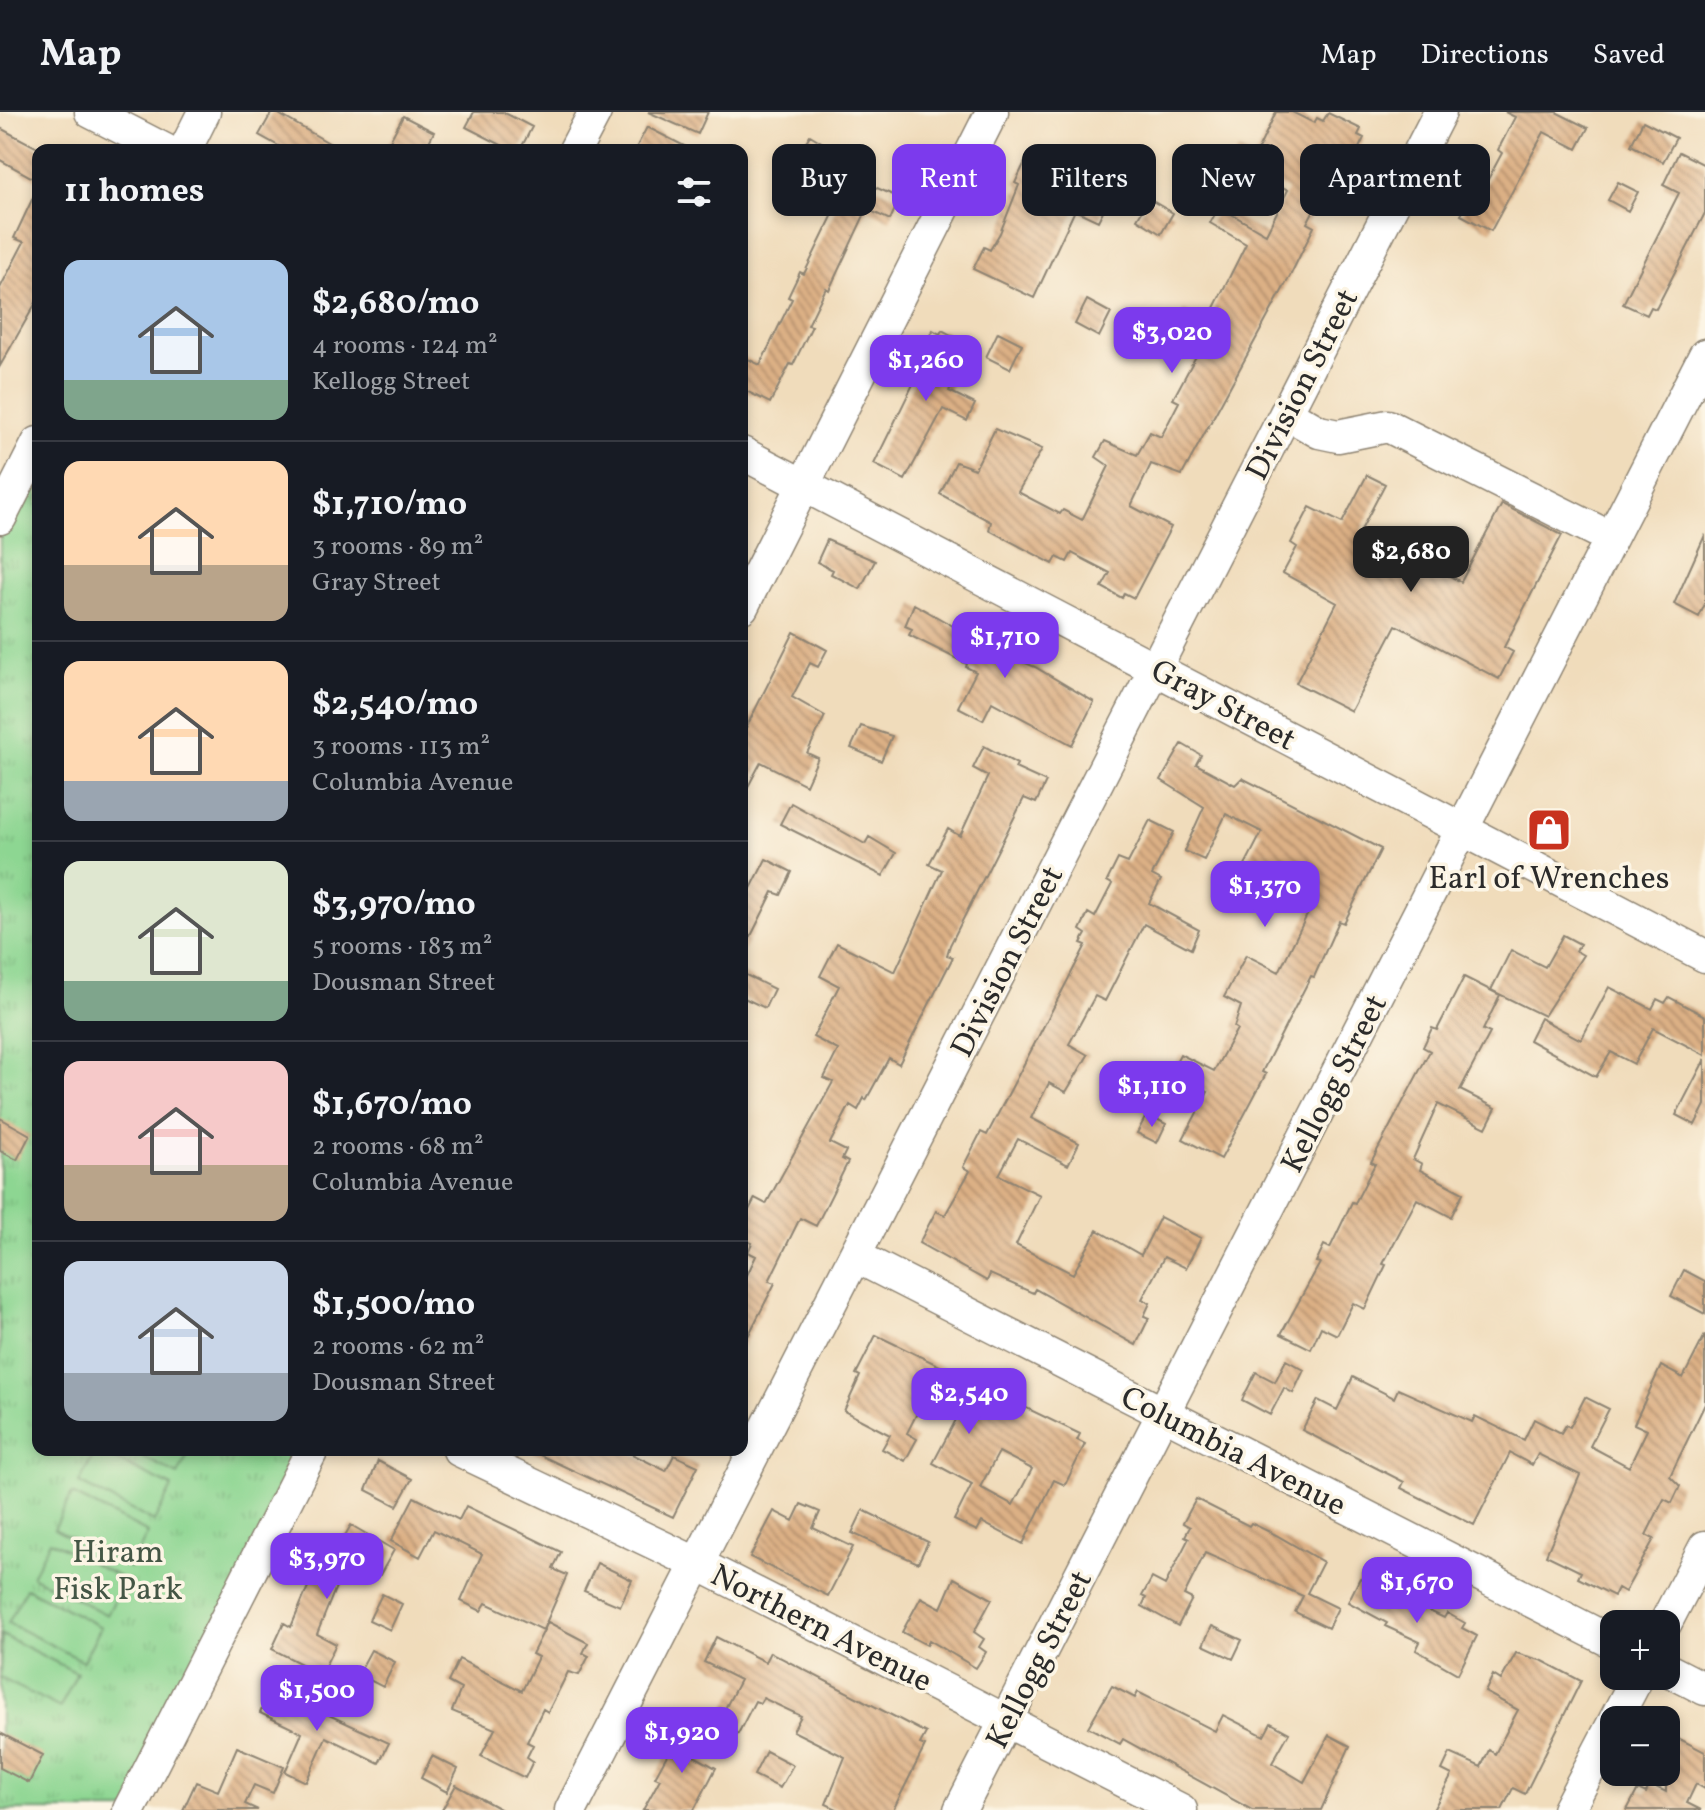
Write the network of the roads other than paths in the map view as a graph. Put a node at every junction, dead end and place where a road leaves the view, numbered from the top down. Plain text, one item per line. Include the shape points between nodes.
1 (91, 112) edge
2 (204, 112) edge
3 (595, 112) edge
4 (992, 112) edge
5 (1440, 112) edge
6 (153, 144) edge
7 (188, 144) edge
8 (578, 144) edge
9 (1705, 355) edge
10 (1286, 413) junction
11 (32, 455) edge
12 (748, 456) edge
13 (804, 485) junction
14 (0, 518) edge
15 (1611, 538) junction
16 (748, 595) edge
17 (1155, 669) junction
18 (1463, 829) junction
19 (1705, 956) edge
20 (855, 1256) junction
21 (1163, 1414) junction
22 (309, 1456) edge
23 (472, 1456) edge
24 (1705, 1547) edge
25 (698, 1564) junction
26 (1672, 1610) edge
27 (1600, 1636) edge
28 (1680, 1676) edge
29 (1705, 1689) edge
30 (1006, 1721) junction
31 (1600, 1749) edge
32 (129, 1810) edge
33 (571, 1810) edge
34 (960, 1810) edge
35 (1181, 1810) edge
36 (1568, 1810) edge

1 - 6 street
2 - 7 street
3 - 8 street
4 - 13 street
5 - 10 street, Division Street
9 - 15 street, Kellogg Street
10 - 15 street via 1319,432 1338,436 1388,426
10 - 17 street, Division Street
11 - 14 street
12 - 13 street, Gray Street
13 - 16 street
13 - 17 street, Gray Street
15 - 18 street, Kellogg Street
17 - 18 street, Gray Street
17 - 20 street, Division Street
18 - 19 street, Gray Street
18 - 21 street, Kellogg Street
20 - 21 street, Columbia Avenue
20 - 25 street, Division Street
21 - 27 street, Columbia Avenue
21 - 30 street, Kellogg Street
22 - 32 street
23 - 25 street, Northern Avenue
24 - 26 street
25 - 30 street, Northern Avenue
25 - 33 street, Division Street
28 - 29 street
30 - 34 street, Kellogg Street
30 - 35 street, Northern Avenue
31 - 36 street

